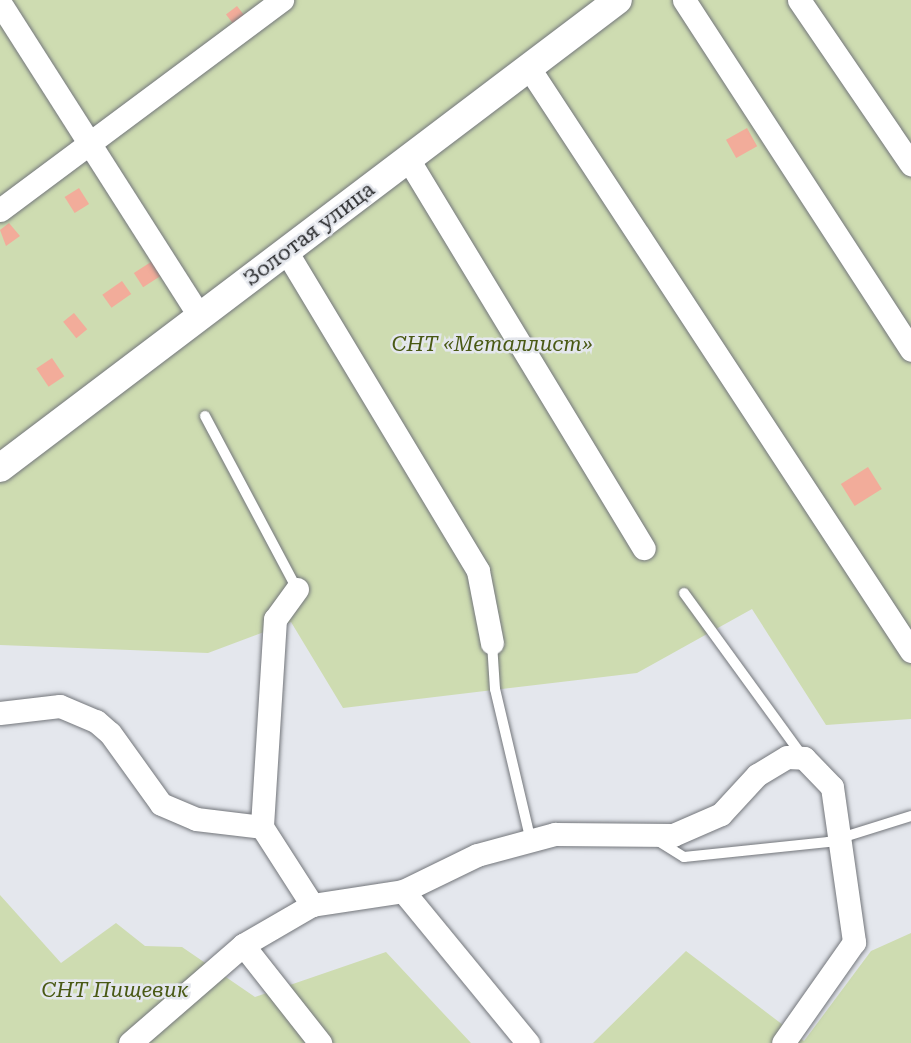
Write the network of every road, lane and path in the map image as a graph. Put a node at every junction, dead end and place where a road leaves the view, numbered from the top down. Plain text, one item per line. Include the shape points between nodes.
1 (282, 0) edge
2 (618, 0) edge
3 (684, 0) edge
4 (799, 0) edge
5 (0, 3) edge
6 (529, 68) junction
7 (89, 143) junction
8 (408, 159) junction
9 (911, 164) edge
10 (0, 209) edge
11 (286, 251) junction
12 (200, 317) junction
13 (911, 350) edge
14 (205, 416) dead end
15 (0, 468) edge
16 (644, 548) dead end
17 (297, 589) joint
18 (684, 593) dead end
19 (492, 643) joint
20 (911, 651) edge
21 (0, 713) edge
22 (804, 758) junction
23 (911, 816) edge
24 (262, 827) junction
25 (649, 835) junction
26 (839, 838) junction
27 (531, 841) junction
28 (403, 891) junction
29 (312, 905) junction
30 (243, 945) junction
31 (130, 1043) edge
32 (320, 1043) edge
33 (528, 1043) edge
34 (783, 1043) edge

1 - 7 street
2 - 6 street, Золотая улица
3 - 13 street
4 - 9 street
5 - 7 street
6 - 8 street, Золотая улица
6 - 20 street
7 - 10 street
7 - 12 street
8 - 11 street, Золотая улица
8 - 16 street
11 - 12 street, Золотая улица
11 - 19 street via 478,571
12 - 15 street, Золотая улица
14 - 17 lane
17 - 24 street via 275,619
18 - 22 lane
19 - 27 lane via 495,689
21 - 24 street via 60,706 96,720 161,804 196,819
22 - 25 street via 786,757 757,775 721,814 673,835
22 - 26 street via 832,787
23 - 26 lane
24 - 29 street
25 - 26 lane via 684,858
25 - 27 street via 555,834
26 - 34 street via 854,942
27 - 28 street via 477,855
28 - 29 street
28 - 33 street
29 - 30 street
30 - 31 street
30 - 32 street

